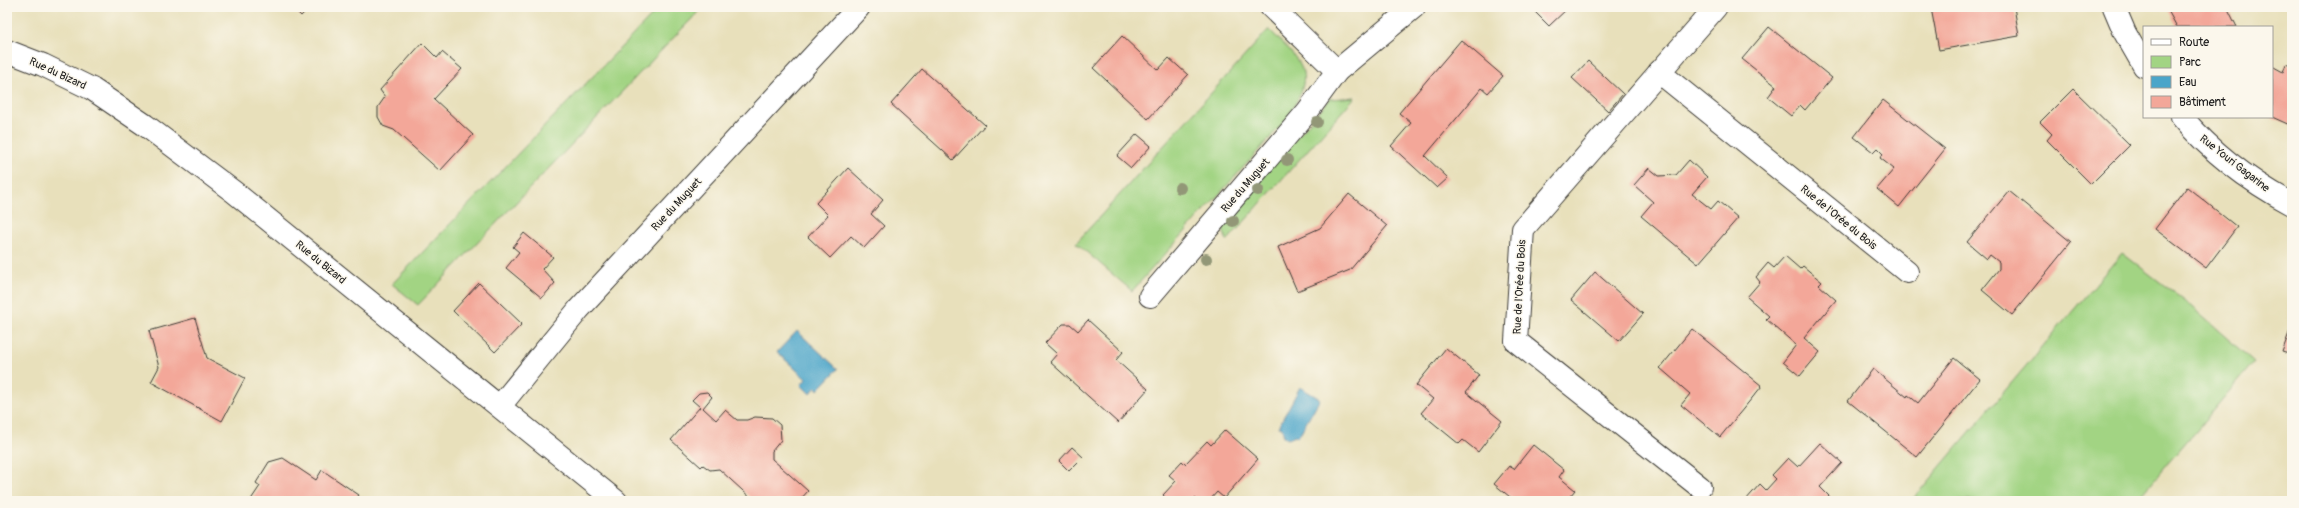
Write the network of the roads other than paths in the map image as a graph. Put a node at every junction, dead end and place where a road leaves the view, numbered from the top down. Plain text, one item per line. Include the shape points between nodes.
1 (859, 7) edge
2 (1271, 7) edge
3 (1414, 7) edge
4 (1716, 7) edge
5 (2114, 7) edge
6 (7, 51) edge
7 (2143, 64) edge
8 (1337, 71) junction
9 (1659, 72) junction
10 (2183, 118) edge
11 (2292, 204) edge
12 (1907, 272) dead end
13 (1150, 296) dead end
14 (500, 406) junction
15 (1700, 487) dead end
16 (616, 501) edge

1 - 14 street, Rue du Muguet via 579,309
2 - 8 street
3 - 8 street, Rue du Muguet
4 - 9 street, Rue de l'Orée du Bois
5 - 7 street
6 - 14 street, Rue du Bizard via 92,89 145,125 234,192
8 - 13 street, Rue du Muguet via 1307,112
9 - 12 street, Rue de l'Orée du Bois
9 - 15 street, Rue de l'Orée du Bois via 1523,229 1516,341
10 - 11 street, Rue Youri Gagarine via 2193,131 2243,173
14 - 16 street, Rue du Bizard

